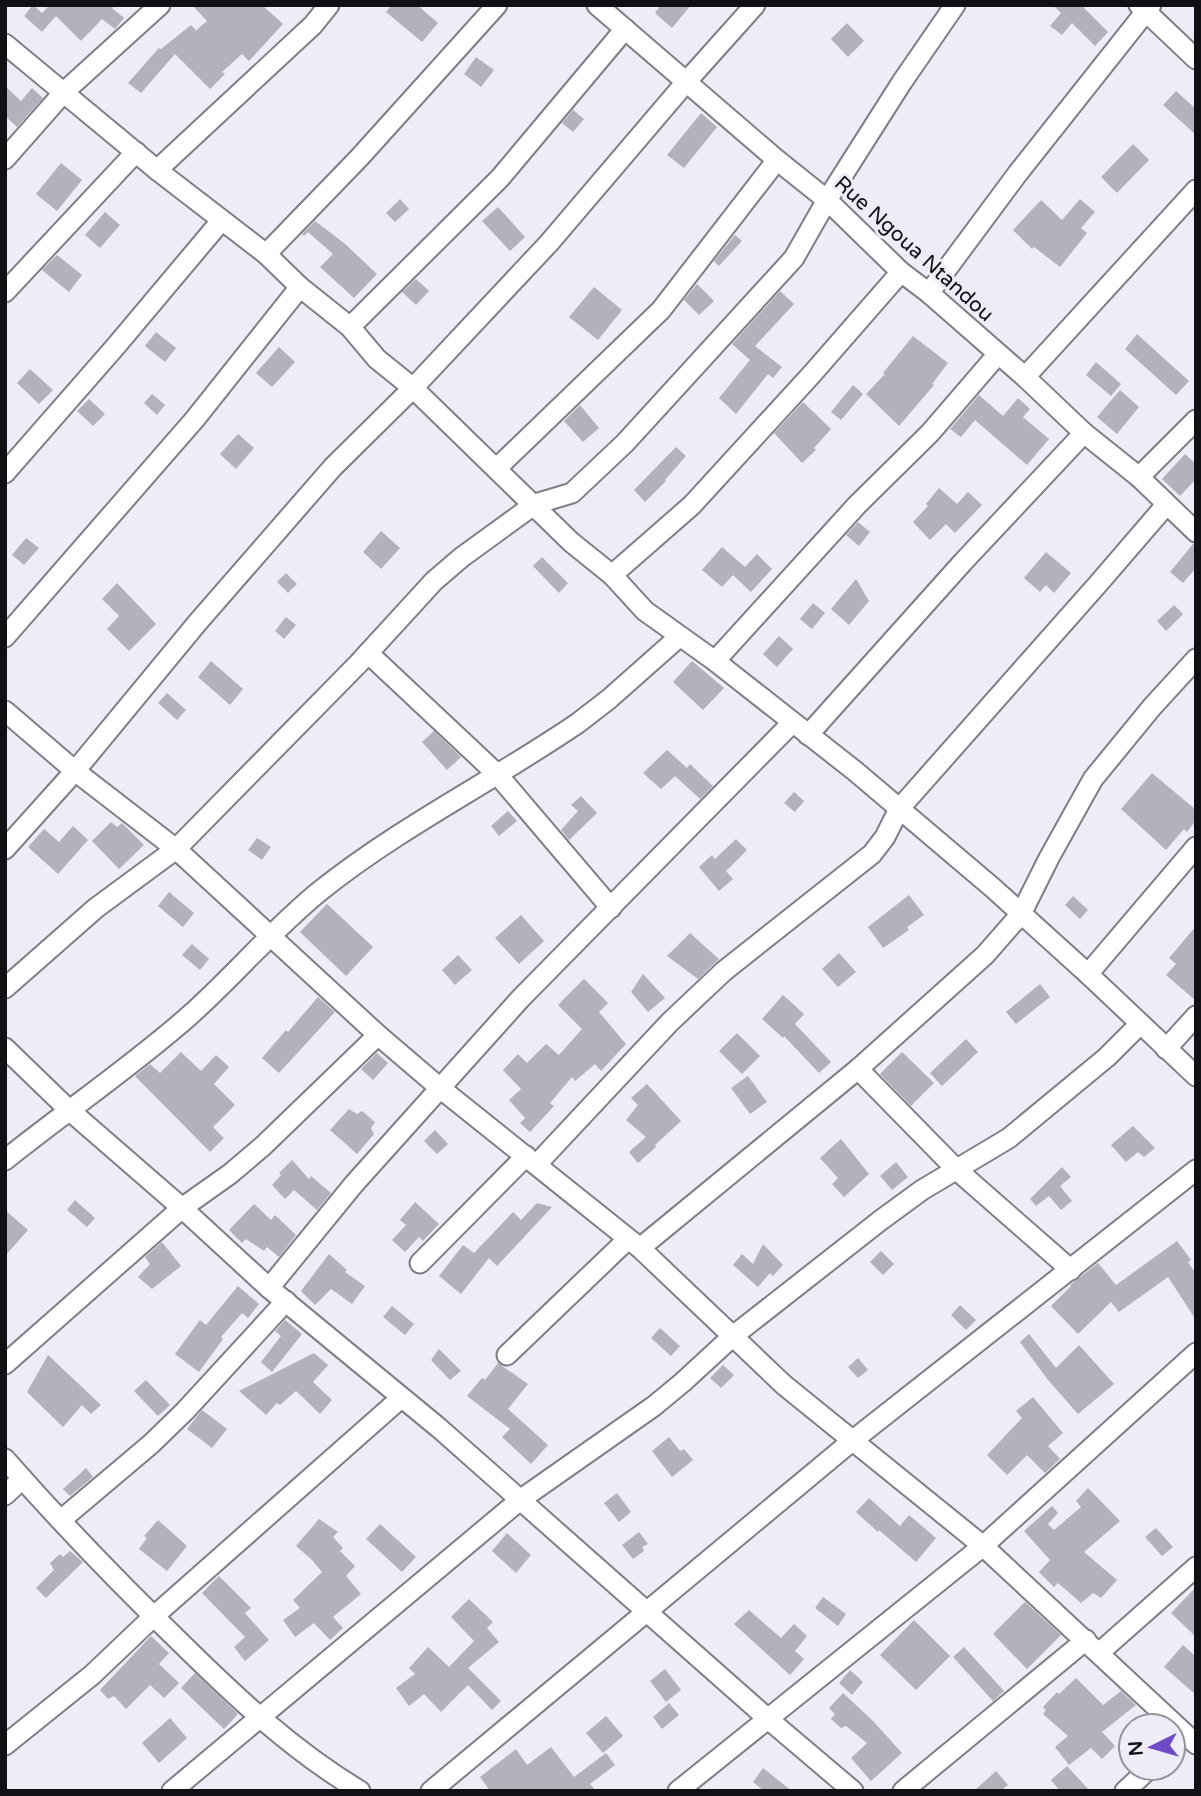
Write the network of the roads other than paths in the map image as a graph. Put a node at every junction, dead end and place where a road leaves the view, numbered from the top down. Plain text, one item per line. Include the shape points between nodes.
1 (160, 5) edge
2 (329, 5) edge
3 (497, 5) edge
4 (597, 5) edge
5 (755, 5) edge
6 (956, 5) edge
7 (1146, 7) edge
8 (625, 29) junction
9 (5, 44) edge
10 (1196, 59) edge
11 (687, 81) junction
12 (64, 92) junction
13 (136, 152) junction
14 (5, 159) edge
15 (777, 160) junction
16 (157, 170) junction
17 (1196, 190) edge
18 (827, 200) junction
19 (221, 221) junction
20 (265, 254) junction
21 (901, 272) junction
22 (300, 287) junction
23 (5, 292) edge
24 (929, 293) junction
25 (350, 327) junction
26 (998, 354) junction
27 (1025, 377) junction
28 (413, 388) junction
29 (1196, 419) edge
30 (1084, 433) junction
31 (497, 468) junction
32 (5, 472) edge
33 (1139, 477) junction
34 (535, 504) junction
35 (1166, 505) junction
36 (1196, 532) edge
37 (612, 575) junction
38 (5, 637) edge
39 (679, 637) junction
40 (368, 653) junction
41 (1196, 659) edge
42 (715, 661) junction
43 (5, 710) edge
44 (792, 723) junction
45 (808, 735) junction
46 (75, 771) junction
47 (497, 774) junction
48 (899, 810) junction
49 (1196, 847) edge
50 (5, 849) edge
51 (176, 849) junction
52 (611, 908) junction
53 (1021, 914) junction
54 (272, 935) junction
55 (1088, 974) junction
56 (5, 988) edge
57 (1196, 1016) edge
58 (1140, 1024) junction
59 (378, 1035) junction
60 (5, 1048) edge
61 (1167, 1049) junction
62 (858, 1069) junction
63 (1196, 1076) edge
64 (440, 1088) junction
65 (68, 1109) junction
66 (5, 1160) edge
67 (532, 1160) junction
68 (957, 1170) junction
69 (1196, 1170) edge
70 (182, 1208) junction
71 (634, 1244) junction
72 (421, 1263) dead end
73 (1070, 1270) junction
74 (270, 1288) junction
75 (286, 1301) junction
76 (733, 1336) junction
77 (1196, 1353) edge
78 (507, 1355) dead end
79 (5, 1364) edge
80 (401, 1398) junction
81 (852, 1441) junction
82 (5, 1459) edge
83 (22, 1479) junction
84 (5, 1495) edge
85 (520, 1500) junction
86 (61, 1520) junction
87 (983, 1546) junction
88 (1196, 1567) edge
89 (648, 1612) junction
90 (153, 1617) junction
91 (1093, 1646) junction
92 (1156, 1712) edge
93 (259, 1718) junction
94 (767, 1718) junction
95 (5, 1745) edge
96 (172, 1791) edge
97 (360, 1791) edge
98 (431, 1791) edge
99 (678, 1791) edge
100 (853, 1791) edge
101 (903, 1791) edge

1 - 12 street
2 - 16 street
3 - 20 street
4 - 8 street, Rue Ngoua Ntandou
5 - 11 street
6 - 18 street
7 - 10 street
7 - 24 street
8 - 11 street, Rue Ngoua Ntandou
8 - 25 street via 500,178
9 - 12 street
11 - 15 street, Rue Ngoua Ntandou
11 - 28 street via 549,243
12 - 13 street
12 - 14 street
13 - 16 street
13 - 23 street
15 - 18 street, Rue Ngoua Ntandou
15 - 31 street via 661,310
16 - 19 street
17 - 27 street
18 - 21 street, Rue Ngoua Ntandou
18 - 34 street via 794,258 625,443 572,493
19 - 20 street
19 - 32 street
20 - 22 street
21 - 24 street, Rue Ngoua Ntandou
21 - 37 street via 692,505
22 - 25 street
22 - 38 street via 195,419
24 - 26 street, Rue Ngoua Ntandou
25 - 28 street via 377,359
26 - 27 street, Rue Ngoua Ntandou
26 - 42 street via 930,433 857,505
27 - 30 street, Rue Ngoua Ntandou
28 - 31 street
28 - 46 street via 333,467
29 - 33 street
30 - 33 street, Rue Ngoua Ntandou
30 - 45 street
31 - 34 street
33 - 35 street, Rue Ngoua Ntandou
34 - 37 street
34 - 40 street via 434,581
35 - 36 street, Rue Ngoua Ntandou
35 - 48 street
37 - 39 street via 645,611
39 - 42 street
39 - 47 street via 578,723
40 - 47 street
40 - 51 street
41 - 53 street via 1093,779
42 - 44 street
43 - 46 street
44 - 45 street
44 - 52 street
45 - 48 street
46 - 50 street
46 - 51 street
47 - 52 street
47 - 54 street via 356,864
48 - 53 street
48 - 67 street via 872,854 724,971
49 - 55 street
51 - 54 street
51 - 56 street via 96,908
52 - 64 street
53 - 55 street
53 - 62 street via 985,955
54 - 59 street
54 - 65 street via 186,1018
55 - 58 street
57 - 61 street
58 - 61 street
58 - 68 street via 1056,1101
59 - 64 street
59 - 70 street via 263,1146
60 - 65 street
61 - 63 street
62 - 68 street
62 - 71 street
64 - 67 street
64 - 74 street
65 - 66 street
65 - 70 street
67 - 71 street
67 - 72 street
68 - 73 street
68 - 76 street via 881,1220
69 - 73 street
70 - 74 street
70 - 79 street
71 - 76 street
71 - 78 street
73 - 81 street
74 - 75 street
75 - 80 street
75 - 86 street via 185,1411
76 - 81 street
76 - 85 street via 654,1406
77 - 87 street
80 - 85 street
80 - 90 street
81 - 87 street
81 - 89 street
82 - 83 street
83 - 84 street
83 - 86 street
85 - 89 street
85 - 93 street
86 - 90 street
87 - 91 street
87 - 94 street
88 - 91 street
89 - 94 street
89 - 98 street
90 - 93 street
90 - 95 street via 92,1675
91 - 92 street
91 - 101 street
93 - 96 street
93 - 97 street
94 - 99 street
94 - 100 street

